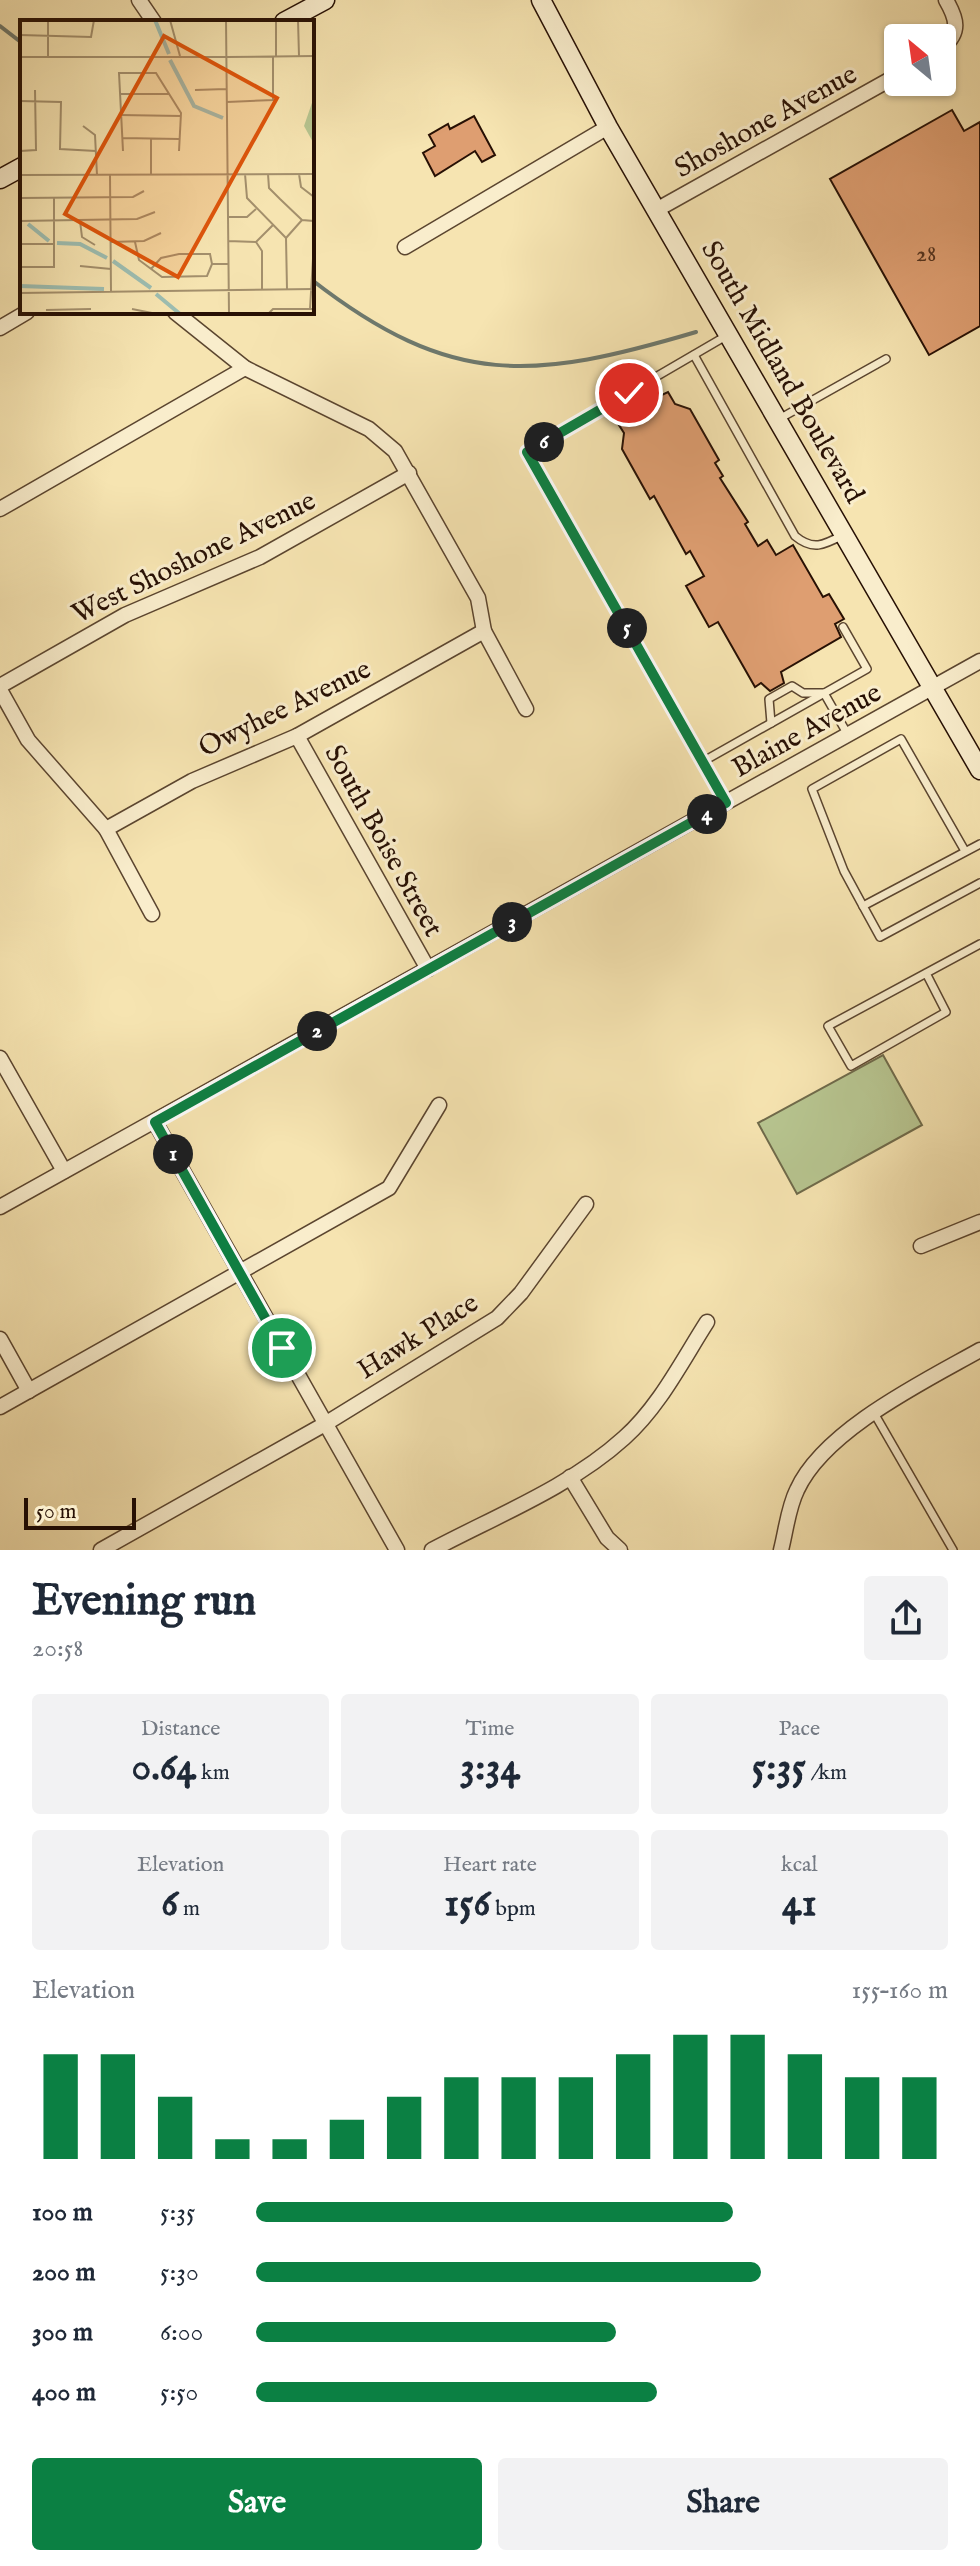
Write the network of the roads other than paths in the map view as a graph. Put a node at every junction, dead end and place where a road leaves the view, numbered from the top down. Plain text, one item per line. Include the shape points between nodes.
1 (139, 0) edge
2 (325, 0) edge
3 (541, 0) edge
4 (946, 0) edge
5 (153, 20) edge
6 (288, 20) edge
7 (956, 24) edge
8 (884, 83) edge
9 (608, 127) junction
10 (20, 168) edge
11 (0, 179) edge
12 (658, 209) junction
13 (405, 247) dead end
14 (24, 314) edge
15 (178, 314) edge
16 (0, 328) edge
17 (730, 334) junction
18 (694, 355) junction
19 (886, 359) dead end
20 (245, 368) junction
21 (779, 419) junction
22 (409, 473) junction
23 (0, 509) edge
24 (845, 534) junction
25 (843, 627) dead end
26 (484, 631) junction
27 (980, 661) edge
28 (934, 687) junction
29 (0, 688) edge
30 (824, 693) junction
31 (526, 709) dead end
32 (771, 723) junction
33 (848, 735) junction
34 (297, 736) junction
35 (702, 762) junction
36 (980, 770) edge
37 (726, 803) junction
38 (106, 829) junction
39 (980, 844) edge
40 (965, 851) junction
41 (980, 883) edge
42 (863, 906) junction
43 (152, 914) dead end
44 (980, 944) edge
45 (428, 969) junction
46 (926, 973) junction
47 (0, 1058) edge
48 (439, 1105) dead end
49 (155, 1122) junction
50 (64, 1171) junction
51 (586, 1204) dead end
52 (0, 1207) edge
53 (980, 1222) edge
54 (921, 1246) dead end
55 (238, 1273) junction
56 (707, 1322) dead end
57 (0, 1339) edge
58 (980, 1350) edge
59 (29, 1391) junction
60 (0, 1407) edge
61 (874, 1413) junction
62 (325, 1424) junction
63 (570, 1477) junction
64 (129, 1544) edge
65 (101, 1550) edge
66 (397, 1550) edge
67 (432, 1550) edge
68 (620, 1550) edge
69 (781, 1550) edge
70 (953, 1550) edge

1 - 5 street
2 - 6 main road
3 - 9 main road, South Midland Boulevard
4 - 7 street
8 - 12 street, Shoshone Avenue
9 - 12 main road, South Midland Boulevard
9 - 13 street
10 - 11 main road
12 - 17 main road, South Midland Boulevard
14 - 16 street
15 - 20 street
17 - 18 lane
17 - 21 main road, South Midland Boulevard
18 - 24 lane via 795,536 818,547
18 - 35 lane via 527,452
19 - 21 lane
20 - 22 street via 369,429 395,451
20 - 23 street
21 - 24 main road, South Midland Boulevard
22 - 26 street via 478,598
22 - 29 street, West Shoshone Avenue via 260,557 125,615
24 - 28 main road, South Midland Boulevard
25 - 30 lane via 867,669
26 - 31 street
26 - 34 street, Owyhee Avenue
27 - 28 street, Blaine Avenue
28 - 33 street, Blaine Avenue
28 - 36 main road, South Midland Boulevard
29 - 38 street via 28,740
30 - 32 lane
30 - 32 lane via 803,693 792,686 769,699
30 - 33 lane
32 - 35 lane
33 - 37 street, Blaine Avenue
34 - 38 street, Owyhee Avenue via 192,781
34 - 45 street, South Boise Street
35 - 37 lane
37 - 45 street, Blaine Avenue
38 - 43 street
39 - 40 lane
40 - 42 lane
40 - 42 lane via 901,739 812,789
41 - 42 lane via 880,937
44 - 46 lane
45 - 49 street, Blaine Avenue
46 - 46 lane via 828,1026 851,1066 946,1012
47 - 50 street
48 - 55 street via 389,1188
49 - 50 street, Blaine Avenue
49 - 55 street
50 - 52 street, Blaine Avenue
51 - 62 street, Hawk Place via 497,1318
53 - 54 street
55 - 59 street
55 - 62 street
56 - 63 street via 647,1414 624,1439
57 - 59 street
58 - 61 street
59 - 60 street
61 - 69 street via 817,1462 797,1490
61 - 70 lane
62 - 64 street, Hawk Place
62 - 66 street
63 - 67 street
63 - 68 street
64 - 65 street, Hawk Place

